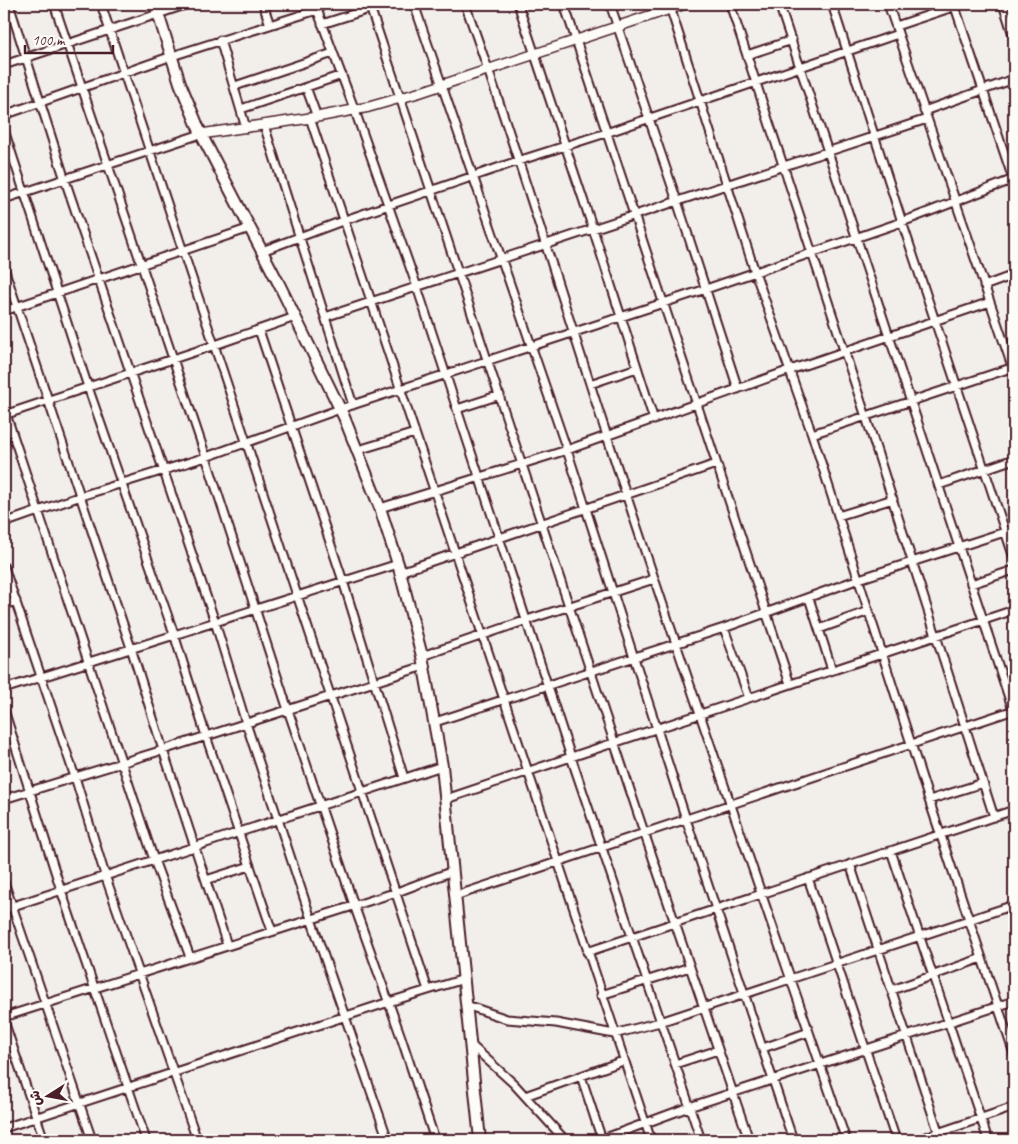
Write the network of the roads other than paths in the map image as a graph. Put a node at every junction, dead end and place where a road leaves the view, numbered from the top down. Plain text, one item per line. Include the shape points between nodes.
1 (9, 4) edge
2 (54, 4) edge
3 (101, 4) edge
4 (188, 4) edge
5 (263, 4) edge
6 (385, 4) edge
7 (414, 4) edge
8 (465, 4) edge
9 (518, 4) edge
10 (564, 4) edge
11 (610, 4) edge
12 (685, 4) edge
13 (730, 4) edge
14 (779, 4) edge
15 (832, 4) edge
16 (888, 4) edge
17 (956, 4) edge
18 (1003, 4) edge
19 (370, 6) edge
20 (670, 6) edge
21 (316, 7) edge
22 (157, 8) edge
23 (322, 24) junction
24 (270, 25) junction
25 (617, 26) junction
26 (896, 26) junction
27 (110, 29) junction
28 (898, 34) junction
29 (1014, 38) edge
30 (220, 40) junction
31 (577, 40) junction
32 (792, 40) junction
33 (67, 44) junction
34 (848, 52) junction
35 (333, 53) junction
36 (536, 54) junction
37 (747, 55) junction
38 (172, 56) junction
39 (25, 57) junction
40 (4, 65) edge
41 (801, 68) junction
42 (488, 69) junction
43 (125, 74) junction
44 (342, 75) junction
45 (1014, 79) edge
46 (756, 83) junction
47 (442, 85) junction
48 (235, 86) junction
49 (306, 87) junction
50 (82, 89) junction
51 (983, 90) junction
52 (401, 98) junction
53 (699, 101) junction
54 (41, 103) junction
55 (241, 109) junction
56 (355, 111) junction
57 (924, 111) junction
58 (4, 115) edge
59 (313, 118) junction
60 (648, 118) junction
61 (927, 119) junction
62 (264, 125) junction
63 (246, 128) junction
64 (4, 130) edge
65 (606, 133) junction
66 (200, 134) junction
67 (874, 136) junction
68 (565, 146) junction
69 (150, 151) junction
70 (828, 152) junction
71 (518, 161) junction
72 (108, 165) junction
73 (784, 167) junction
74 (473, 177) junction
75 (65, 180) junction
76 (1014, 180) edge
77 (727, 184) junction
78 (432, 191) junction
79 (25, 193) junction
80 (4, 200) edge
81 (677, 201) junction
82 (955, 201) junction
83 (388, 205) junction
84 (634, 216) junction
85 (345, 220) junction
86 (902, 222) junction
87 (250, 228) junction
88 (593, 229) junction
89 (300, 236) junction
90 (856, 237) junction
91 (545, 245) junction
92 (182, 251) junction
93 (262, 251) junction
94 (811, 253) junction
95 (502, 260) junction
96 (141, 265) junction
97 (4, 268) edge
98 (755, 272) junction
99 (460, 274) junction
100 (1014, 275) edge
101 (98, 278) junction
102 (984, 286) junction
103 (417, 287) junction
104 (706, 289) junction
105 (56, 292) junction
106 (373, 302) junction
107 (990, 302) junction
108 (664, 303) junction
109 (16, 306) junction
110 (4, 310) edge
111 (295, 317) junction
112 (621, 317) junction
113 (326, 318) junction
114 (935, 322) junction
115 (259, 330) junction
116 (573, 332) junction
117 (890, 337) junction
118 (214, 346) junction
119 (531, 347) junction
120 (844, 352) junction
121 (173, 359) junction
122 (488, 361) junction
123 (638, 368) junction
124 (1014, 369) edge
125 (790, 370) junction
126 (130, 373) junction
127 (445, 374) junction
128 (590, 384) junction
129 (957, 386) junction
130 (88, 387) junction
131 (400, 389) junction
132 (738, 389) junction
133 (500, 395) junction
134 (48, 401) junction
135 (911, 402) junction
136 (697, 404) junction
137 (353, 405) junction
138 (340, 409) junction
139 (457, 409) junction
140 (4, 412) edge
141 (866, 417) junction
142 (654, 420) junction
143 (292, 426) junction
144 (415, 433) junction
145 (812, 434) junction
146 (607, 436) junction
147 (246, 443) junction
148 (358, 450) junction
149 (567, 450) junction
150 (206, 457) junction
151 (1014, 459) edge
152 (522, 463) junction
153 (716, 464) junction
154 (984, 469) junction
155 (164, 470) junction
156 (479, 477) junction
157 (122, 482) junction
158 (938, 484) junction
159 (434, 491) junction
160 (626, 495) junction
161 (81, 496) junction
162 (893, 499) junction
163 (380, 508) junction
164 (585, 509) junction
165 (38, 511) junction
166 (838, 516) junction
167 (4, 523) edge
168 (542, 524) junction
169 (1014, 528) edge
170 (1006, 532) junction
171 (500, 538) junction
172 (959, 546) junction
173 (455, 554) junction
174 (1014, 558) edge
175 (913, 562) junction
176 (4, 567) edge
177 (399, 568) junction
178 (1014, 570) edge
179 (654, 579) junction
180 (859, 580) junction
181 (343, 581) junction
182 (971, 584) junction
183 (612, 592) junction
184 (298, 595) junction
185 (809, 598) junction
186 (16, 601) junction
187 (4, 605) edge
188 (570, 606) junction
189 (256, 609) junction
190 (1014, 610) edge
191 (869, 611) junction
192 (766, 614) junction
193 (527, 620) junction
194 (984, 620) junction
195 (215, 622) junction
196 (724, 628) junction
197 (819, 629) junction
198 (174, 634) junction
199 (482, 635) junction
200 (936, 637) junction
201 (676, 644) junction
202 (131, 648) junction
203 (883, 653) junction
204 (633, 658) junction
205 (423, 661) junction
206 (89, 662) junction
207 (832, 670) junction
208 (591, 672) junction
209 (40, 677) junction
210 (374, 681) junction
211 (790, 684) junction
212 (547, 686) junction
213 (4, 688) edge
214 (331, 695) junction
215 (749, 698) junction
216 (504, 700) junction
217 (4, 710) edge
218 (288, 710) junction
219 (1014, 711) edge
220 (700, 715) junction
221 (435, 722) junction
222 (246, 723) junction
223 (965, 726) junction
224 (657, 729) junction
225 (206, 736) junction
226 (615, 742) junction
227 (911, 744) junction
228 (163, 750) junction
229 (571, 757) junction
230 (122, 763) junction
231 (442, 766) junction
232 (528, 771) junction
233 (75, 777) junction
234 (404, 778) junction
235 (983, 783) junction
236 (30, 790) junction
237 (363, 792) junction
238 (4, 800) edge
239 (446, 800) junction
240 (929, 800) junction
241 (730, 804) junction
242 (320, 806) junction
243 (1014, 810) edge
244 (994, 817) junction
245 (278, 819) junction
246 (686, 819) junction
247 (238, 832) junction
248 (644, 832) junction
249 (940, 834) junction
250 (194, 846) junction
251 (602, 847) junction
252 (891, 851) junction
253 (154, 860) junction
254 (557, 862) junction
255 (850, 864) junction
256 (250, 866) junction
257 (453, 871) junction
258 (106, 876) junction
259 (808, 878) junction
260 (206, 880) junction
261 (4, 882) edge
262 (61, 890) junction
263 (397, 892) junction
264 (761, 894) junction
265 (455, 896) junction
266 (354, 905) junction
267 (1014, 905) edge
268 (12, 906) junction
269 (4, 909) edge
270 (716, 909) junction
271 (311, 919) junction
272 (969, 920) junction
273 (675, 923) junction
274 (272, 931) junction
275 (920, 936) junction
276 (632, 937) junction
277 (227, 945) junction
278 (879, 950) junction
279 (587, 952) junction
280 (190, 957) junction
281 (982, 958) junction
282 (836, 964) junction
283 (690, 967) junction
284 (139, 974) junction
285 (933, 975) junction
286 (464, 979) junction
287 (790, 979) junction
288 (647, 981) junction
289 (94, 988) junction
290 (428, 990) junction
291 (892, 990) junction
292 (745, 994) junction
293 (601, 995) junction
294 (1014, 1001) edge
295 (388, 1002) junction
296 (45, 1003) junction
297 (466, 1005) junction
298 (998, 1006) junction
299 (704, 1008) junction
300 (4, 1016) edge
301 (345, 1016) junction
302 (4, 1021) edge
303 (660, 1022) junction
304 (949, 1022) junction
305 (808, 1032) junction
306 (614, 1034) junction
307 (907, 1036) junction
308 (471, 1045) junction
309 (763, 1048) junction
310 (718, 1050) junction
311 (865, 1051) junction
312 (1014, 1054) edge
313 (623, 1061) junction
314 (675, 1064) junction
315 (820, 1066) junction
316 (174, 1073) junction
317 (581, 1076) junction
318 (774, 1081) junction
319 (128, 1088) junction
320 (734, 1093) junction
321 (525, 1096) junction
322 (80, 1103) junction
323 (1014, 1107) edge
324 (690, 1108) junction
325 (36, 1117) junction
326 (981, 1118) junction
327 (645, 1123) junction
328 (4, 1128) edge
329 (939, 1137) edge
330 (44, 1140) edge
331 (92, 1140) edge
332 (146, 1140) edge
333 (197, 1140) edge
334 (388, 1140) edge
335 (435, 1140) edge
336 (480, 1140) edge
337 (565, 1140) edge
338 (601, 1140) edge
339 (651, 1140) edge
340 (701, 1140) edge
341 (749, 1140) edge
342 (793, 1140) edge
343 (846, 1140) edge
344 (896, 1140) edge
345 (917, 1140) edge
346 (988, 1140) edge

1 - 39 street
2 - 33 street
3 - 27 street
4 - 22 street
5 - 24 street
6 - 19 street
7 - 47 street
8 - 42 street
9 - 36 street
10 - 31 street
11 - 25 street
12 - 20 street
13 - 37 street
14 - 32 street
15 - 34 street
16 - 26 street
17 - 26 street
17 - 51 street
18 - 29 street
19 - 23 street
19 - 52 street
20 - 25 street
20 - 53 street
21 - 23 street
21 - 24 street
22 - 27 street
22 - 38 main road
23 - 35 street
24 - 30 street
25 - 31 street
25 - 60 street
26 - 28 street
27 - 33 street
27 - 43 street
28 - 34 street
28 - 57 street
30 - 38 street
30 - 48 street
31 - 36 street
31 - 65 street
32 - 37 street
32 - 41 street
33 - 39 street
33 - 50 street
34 - 41 street
34 - 67 street
35 - 44 street
35 - 48 street
36 - 42 street
36 - 68 street
37 - 46 street
38 - 43 street
38 - 66 main road
39 - 40 street
39 - 54 street
41 - 46 street
41 - 70 street
42 - 47 street
42 - 71 street
43 - 50 street
43 - 69 street
44 - 49 street
44 - 56 street
45 - 51 street
46 - 53 street
46 - 73 street
47 - 52 street
47 - 74 street
48 - 55 street
49 - 55 street
49 - 59 street
50 - 54 street
50 - 72 street
51 - 57 street
51 - 76 street
52 - 56 street
52 - 78 street
53 - 60 street
53 - 77 street
54 - 58 street
54 - 75 street
55 - 63 street
56 - 59 street
56 - 83 street
57 - 61 street
59 - 62 street
59 - 85 street
60 - 65 street
60 - 81 street
61 - 67 street
61 - 82 street
62 - 63 street
62 - 89 street
63 - 66 street
64 - 79 street
65 - 68 street
65 - 84 street
66 - 69 street
66 - 87 main road
67 - 70 street
67 - 86 street
68 - 71 street
68 - 88 street
69 - 72 street
69 - 92 street
70 - 73 street
70 - 90 street
71 - 74 street
71 - 91 street
72 - 75 street
72 - 96 street
73 - 77 street
73 - 94 street
74 - 78 street
74 - 95 street
75 - 79 street
75 - 101 street
76 - 82 street
77 - 81 street
77 - 98 street
78 - 83 street
78 - 99 street
79 - 80 street
79 - 105 street
81 - 84 street
81 - 104 street
82 - 86 street
82 - 102 street
83 - 85 street
83 - 103 street
84 - 88 street
84 - 108 street
85 - 89 street
85 - 106 street
86 - 90 street
86 - 114 street
87 - 92 street
87 - 93 main road
88 - 91 street
88 - 112 street
89 - 93 street
89 - 113 street
90 - 94 street
90 - 117 street
91 - 95 street
91 - 116 street
92 - 96 street
92 - 118 street
93 - 111 main road
94 - 98 street
94 - 120 street
95 - 99 street
95 - 119 street
96 - 101 street
96 - 121 street
97 - 109 street
98 - 104 street
98 - 125 street
99 - 103 street
99 - 122 street
100 - 102 street
101 - 105 street
101 - 126 street
102 - 107 street
103 - 106 street
103 - 127 street
104 - 108 street
104 - 132 street
105 - 109 street
105 - 130 street
106 - 113 street
106 - 131 street
107 - 114 street
107 - 124 street
108 - 112 street
108 - 136 street
109 - 110 street
109 - 134 street
111 - 115 street
111 - 138 main road
112 - 116 street
112 - 123 street
113 - 137 street
114 - 117 street
114 - 129 street
115 - 118 street
115 - 143 street
116 - 119 street
116 - 128 street
117 - 120 street
117 - 135 street
118 - 121 street
118 - 147 street
119 - 122 street
119 - 149 street
120 - 125 street
120 - 141 street
121 - 126 street
121 - 150 street
122 - 127 street
122 - 133 street
123 - 128 street
123 - 142 street
124 - 129 street
125 - 132 street
125 - 145 street
126 - 130 street
126 - 155 street
127 - 131 street
127 - 139 street
128 - 146 street
129 - 135 street
129 - 154 street
130 - 134 street
130 - 157 street
131 - 137 street
131 - 144 street
132 - 136 street
133 - 139 street
133 - 152 street
134 - 140 street
134 - 161 street
135 - 141 street
135 - 158 street
136 - 142 street
136 - 153 street
137 - 138 street
138 - 143 street
138 - 148 main road
139 - 156 street
140 - 165 street
141 - 145 street
141 - 162 street
142 - 146 street
143 - 147 street
143 - 181 street
144 - 148 street
144 - 159 street
145 - 166 street
146 - 149 street
146 - 160 street
147 - 150 street
147 - 184 street
148 - 163 main road
149 - 152 street
149 - 164 street
150 - 155 street
150 - 189 street
151 - 154 street
152 - 156 street
152 - 168 street
153 - 160 street
153 - 192 street
154 - 158 street
154 - 170 street
155 - 157 street
155 - 195 street
156 - 159 street
156 - 171 street
157 - 161 street
157 - 198 street
158 - 172 street
159 - 163 street
159 - 173 street
160 - 164 street
160 - 179 street
161 - 165 street
161 - 202 street
162 - 166 street
162 - 175 street
163 - 177 main road
164 - 168 street
164 - 183 street
165 - 167 street
165 - 206 street
166 - 180 street
168 - 171 street
168 - 188 street
169 - 170 street
170 - 172 street
170 - 174 street
171 - 173 street
171 - 193 street
172 - 175 street
172 - 182 street
173 - 177 street
173 - 199 street
175 - 180 street
175 - 200 street
176 - 186 street
177 - 181 street
177 - 205 main road
178 - 182 street
179 - 183 street
179 - 201 street
180 - 185 street
180 - 191 street
181 - 184 street
181 - 210 street
182 - 194 street
183 - 188 street
183 - 204 street
184 - 189 street
184 - 214 street
185 - 192 street
185 - 197 street
186 - 187 street
186 - 209 street
188 - 193 street
188 - 208 street
189 - 195 street
189 - 218 street
190 - 194 street
191 - 197 street
191 - 203 street
192 - 196 street
192 - 211 street
193 - 199 street
193 - 212 street
194 - 200 street
194 - 219 street
195 - 198 street
195 - 222 street
196 - 201 street
196 - 215 street
197 - 207 street
198 - 202 street
198 - 225 street
199 - 205 street
199 - 216 street
200 - 203 street
200 - 223 street
201 - 204 street
201 - 220 street
202 - 206 street
202 - 228 street
203 - 207 street
203 - 227 street
204 - 208 street
204 - 224 street
205 - 210 street
205 - 221 main road
206 - 209 street
206 - 230 street
207 - 211 street
208 - 212 street
208 - 226 street
209 - 213 street
209 - 233 street
210 - 214 street
210 - 234 street
211 - 215 street
212 - 216 street
212 - 229 street
214 - 218 street
214 - 237 street
215 - 220 street
216 - 221 street
216 - 232 street
217 - 236 street
218 - 222 street
218 - 242 street
219 - 223 street
220 - 224 street
220 - 241 street
221 - 231 main road
222 - 225 street
222 - 245 street
223 - 227 street
223 - 235 street
224 - 226 street
224 - 246 street
225 - 228 street
225 - 247 street
226 - 229 street
226 - 248 street
227 - 240 street
227 - 241 street
228 - 230 street
228 - 250 street
229 - 232 street
229 - 251 street
230 - 233 street
230 - 253 street
231 - 234 street
231 - 239 main road
232 - 239 street
232 - 254 street
233 - 236 street
233 - 258 street
234 - 237 street
235 - 240 street
235 - 244 street
236 - 238 street
236 - 262 street
237 - 242 street
237 - 263 street
239 - 257 main road
240 - 249 street
241 - 246 street
241 - 264 street
242 - 245 street
242 - 266 street
243 - 244 street
244 - 249 street
245 - 247 street
245 - 271 street
246 - 248 street
246 - 270 street
247 - 250 street
247 - 256 street
248 - 251 street
248 - 273 street
249 - 252 street
249 - 272 street
250 - 253 street
250 - 260 street
251 - 254 street
251 - 276 street
252 - 255 street
252 - 275 street
253 - 258 street
253 - 280 street
254 - 265 street
254 - 279 street
255 - 259 street
255 - 278 street
256 - 260 street
256 - 274 street
257 - 263 street
257 - 265 main road
258 - 262 street
258 - 284 street
259 - 264 street
259 - 282 street
260 - 277 street
261 - 268 street
262 - 268 street
262 - 289 street
263 - 266 street
263 - 290 street
264 - 270 street
264 - 287 street
265 - 286 main road
266 - 271 street
266 - 295 street
267 - 272 street
268 - 269 street
268 - 296 street
270 - 273 street
270 - 292 street
271 - 274 street
271 - 301 street
272 - 275 street
272 - 281 street
273 - 276 street
273 - 283 street
274 - 277 street
275 - 278 street
275 - 285 street
276 - 279 street
276 - 288 street
277 - 280 street
278 - 282 street
278 - 291 street
279 - 293 street
280 - 284 street
281 - 285 street
281 - 298 street
282 - 287 street
282 - 311 street
283 - 288 street
283 - 299 street
284 - 289 street
284 - 316 street
285 - 291 street
285 - 304 street
286 - 290 street
286 - 297 main road
287 - 292 street
287 - 305 street
288 - 293 street
288 - 303 street
289 - 296 street
289 - 319 street
290 - 295 street
291 - 307 street
292 - 299 street
292 - 309 street
293 - 306 street
294 - 298 street
295 - 301 street
295 - 335 street
296 - 300 street
296 - 322 street
297 - 306 street via 507,1019 547,1022
297 - 308 main road
298 - 304 street
298 - 312 street
299 - 303 street
299 - 310 street
301 - 316 street
301 - 334 street
302 - 325 street
303 - 306 street
303 - 314 street
304 - 307 street
304 - 326 street
305 - 309 street
305 - 315 street
306 - 313 street
307 - 311 street
307 - 329 street
308 - 321 street
308 - 336 main road
309 - 318 street
310 - 314 street
310 - 320 street
311 - 315 street
311 - 344 street
313 - 317 street
313 - 327 street
314 - 324 street
315 - 318 street
315 - 343 street
316 - 319 street
316 - 333 street
317 - 321 street
317 - 338 street
318 - 320 street
318 - 342 street
319 - 322 street
319 - 332 street
320 - 324 street
320 - 341 street
321 - 337 street
322 - 325 street
322 - 331 street
323 - 326 street
324 - 327 street
324 - 340 street
325 - 328 street
325 - 330 street
326 - 329 street
326 - 346 street
327 - 338 street
327 - 339 street
329 - 345 street

